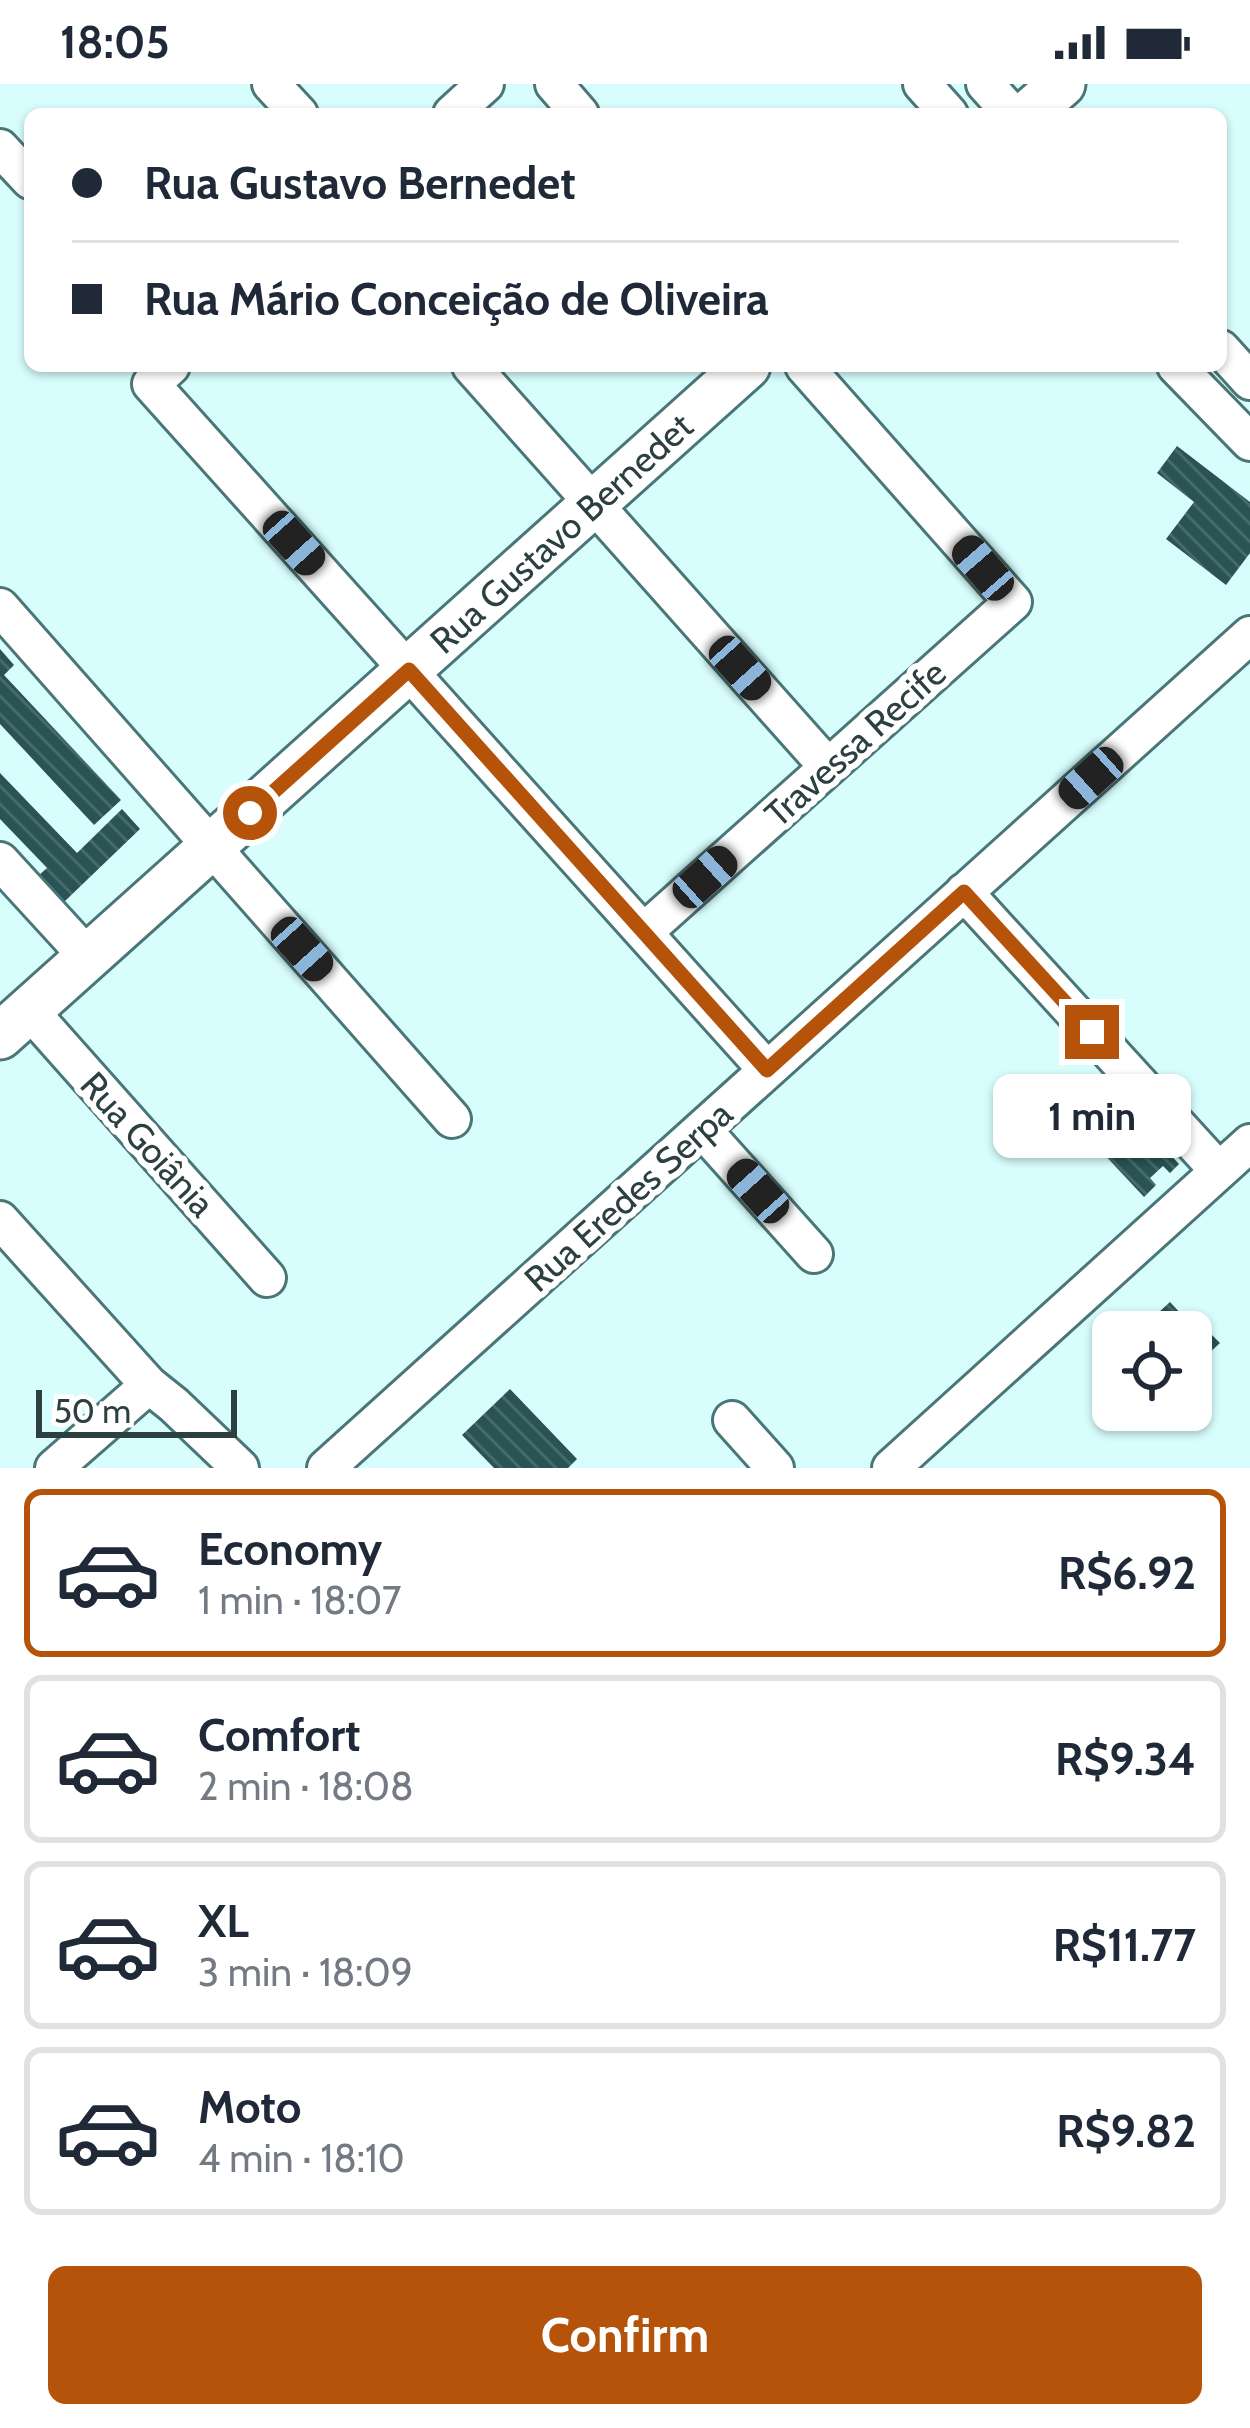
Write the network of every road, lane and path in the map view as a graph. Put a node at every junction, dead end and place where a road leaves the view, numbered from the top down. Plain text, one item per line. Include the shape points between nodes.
1 (271, 84) edge
2 (485, 84) edge
3 (554, 84) edge
4 (922, 84) edge
5 (985, 84) edge
6 (1063, 84) edge
7 (293, 108) edge
8 (459, 108) edge
9 (575, 108) edge
10 (944, 108) edge
11 (1007, 108) edge
12 (1035, 108) edge
13 (0, 148) edge
14 (24, 174) edge
15 (1227, 356) edge
16 (476, 372) edge
17 (740, 372) edge
18 (809, 372) edge
19 (1182, 372) edge
20 (161, 375) edge
21 (1250, 381) edge
22 (1250, 442) edge
23 (594, 503) junction
24 (0, 607) edge
25 (1250, 635) edge
26 (409, 670) junction
27 (828, 767) junction
28 (212, 847) junction
29 (0, 861) edge
30 (964, 892) junction
31 (644, 932) junction
32 (88, 957) junction
33 (15, 1023) edge
34 (767, 1070) junction
35 (452, 1120) dead end
36 (702, 1129) junction
37 (1250, 1143) edge
38 (1219, 1171) junction
39 (0, 1220) edge
40 (814, 1254) dead end
41 (266, 1278) dead end
42 (148, 1385) junction
43 (732, 1420) dead end
44 (53, 1468) edge
45 (240, 1468) edge
46 (326, 1468) edge
47 (775, 1468) edge
48 (891, 1468) edge

1 - 7 street
2 - 8 street
3 - 9 street
4 - 10 street
5 - 11 street
6 - 12 main road
13 - 14 street
15 - 21 street
16 - 23 street
17 - 23 main road, Rua Gustavo Bernedet
18 - 27 street, Travessa Recife via 1013,602
19 - 22 street
20 - 26 street
23 - 26 main road, Rua Gustavo Bernedet
23 - 27 street
24 - 28 street
25 - 30 street, Rua Eredes Serpa
26 - 28 main road, Rua Gustavo Bernedet
26 - 31 street
27 - 31 street, Travessa Recife
28 - 32 main road, Rua Gustavo Bernedet
28 - 35 street
29 - 32 street
30 - 34 street, Rua Eredes Serpa
30 - 38 street
31 - 34 street
32 - 33 main road, Rua Gustavo Bernedet
33 - 41 street, Rua Goiânia
34 - 36 street, Rua Eredes Serpa
36 - 40 street
36 - 46 street, Rua Eredes Serpa
37 - 38 street
38 - 48 street
39 - 42 street
42 - 44 street
42 - 45 street
43 - 47 street

